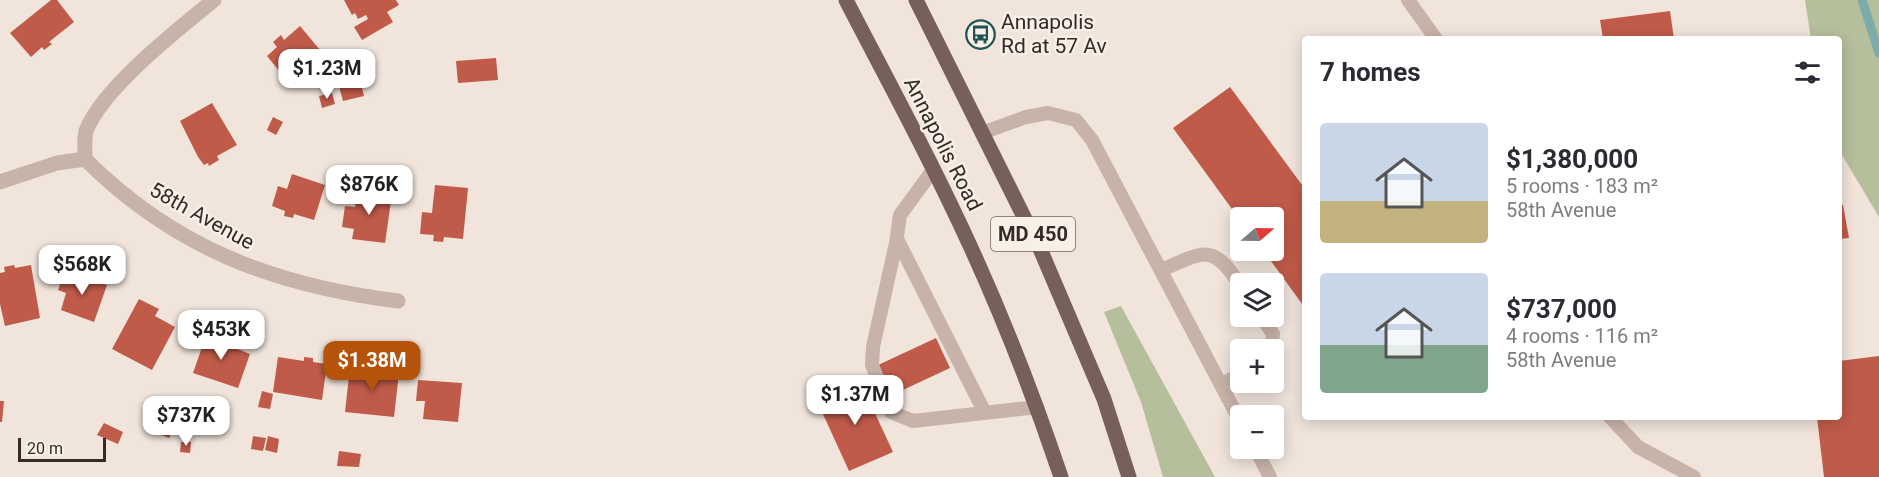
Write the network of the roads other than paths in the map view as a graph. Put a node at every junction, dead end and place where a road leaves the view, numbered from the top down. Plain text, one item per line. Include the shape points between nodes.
1 (214, 0) edge
2 (846, 0) edge
3 (916, 0) edge
4 (1408, 0) edge
5 (1434, 36) edge
6 (982, 133) junction
7 (85, 159) junction
8 (933, 170) junction
9 (0, 182) edge
10 (897, 239) junction
11 (1161, 270) junction
12 (1232, 273) edge
13 (398, 301) dead end
14 (1230, 380) edge
15 (1221, 385) junction
16 (1232, 405) edge
17 (1037, 407) junction
18 (985, 413) junction
19 (1613, 420) edge
20 (1261, 459) edge
21 (1061, 477) edge
22 (1129, 477) edge
23 (1270, 477) edge
24 (1694, 477) edge

1 - 7 street via 128,75 98,110 86,133
2 - 8 main road, Annapolis Road / MD 450
3 - 6 main road, Annapolis Road / MD 450
4 - 5 lane
6 - 11 lane via 1048,113 1077,120 1092,140
6 - 22 main road, Annapolis Road / MD 450 via 1041,250 1104,399
7 - 9 street via 57,163
7 - 13 street, 58th Avenue via 146,212 242,265 305,285
8 - 10 lane via 900,215
8 - 17 main road, Annapolis Road / MD 450 via 988,286
10 - 18 lane
10 - 18 lane via 872,365 891,412 913,421
11 - 12 lane via 1198,254 1214,255
11 - 15 lane
14 - 15 lane
15 - 16 lane
17 - 18 lane
17 - 21 main road, Annapolis Road / MD 450
19 - 24 lane via 1638,447
20 - 23 lane

